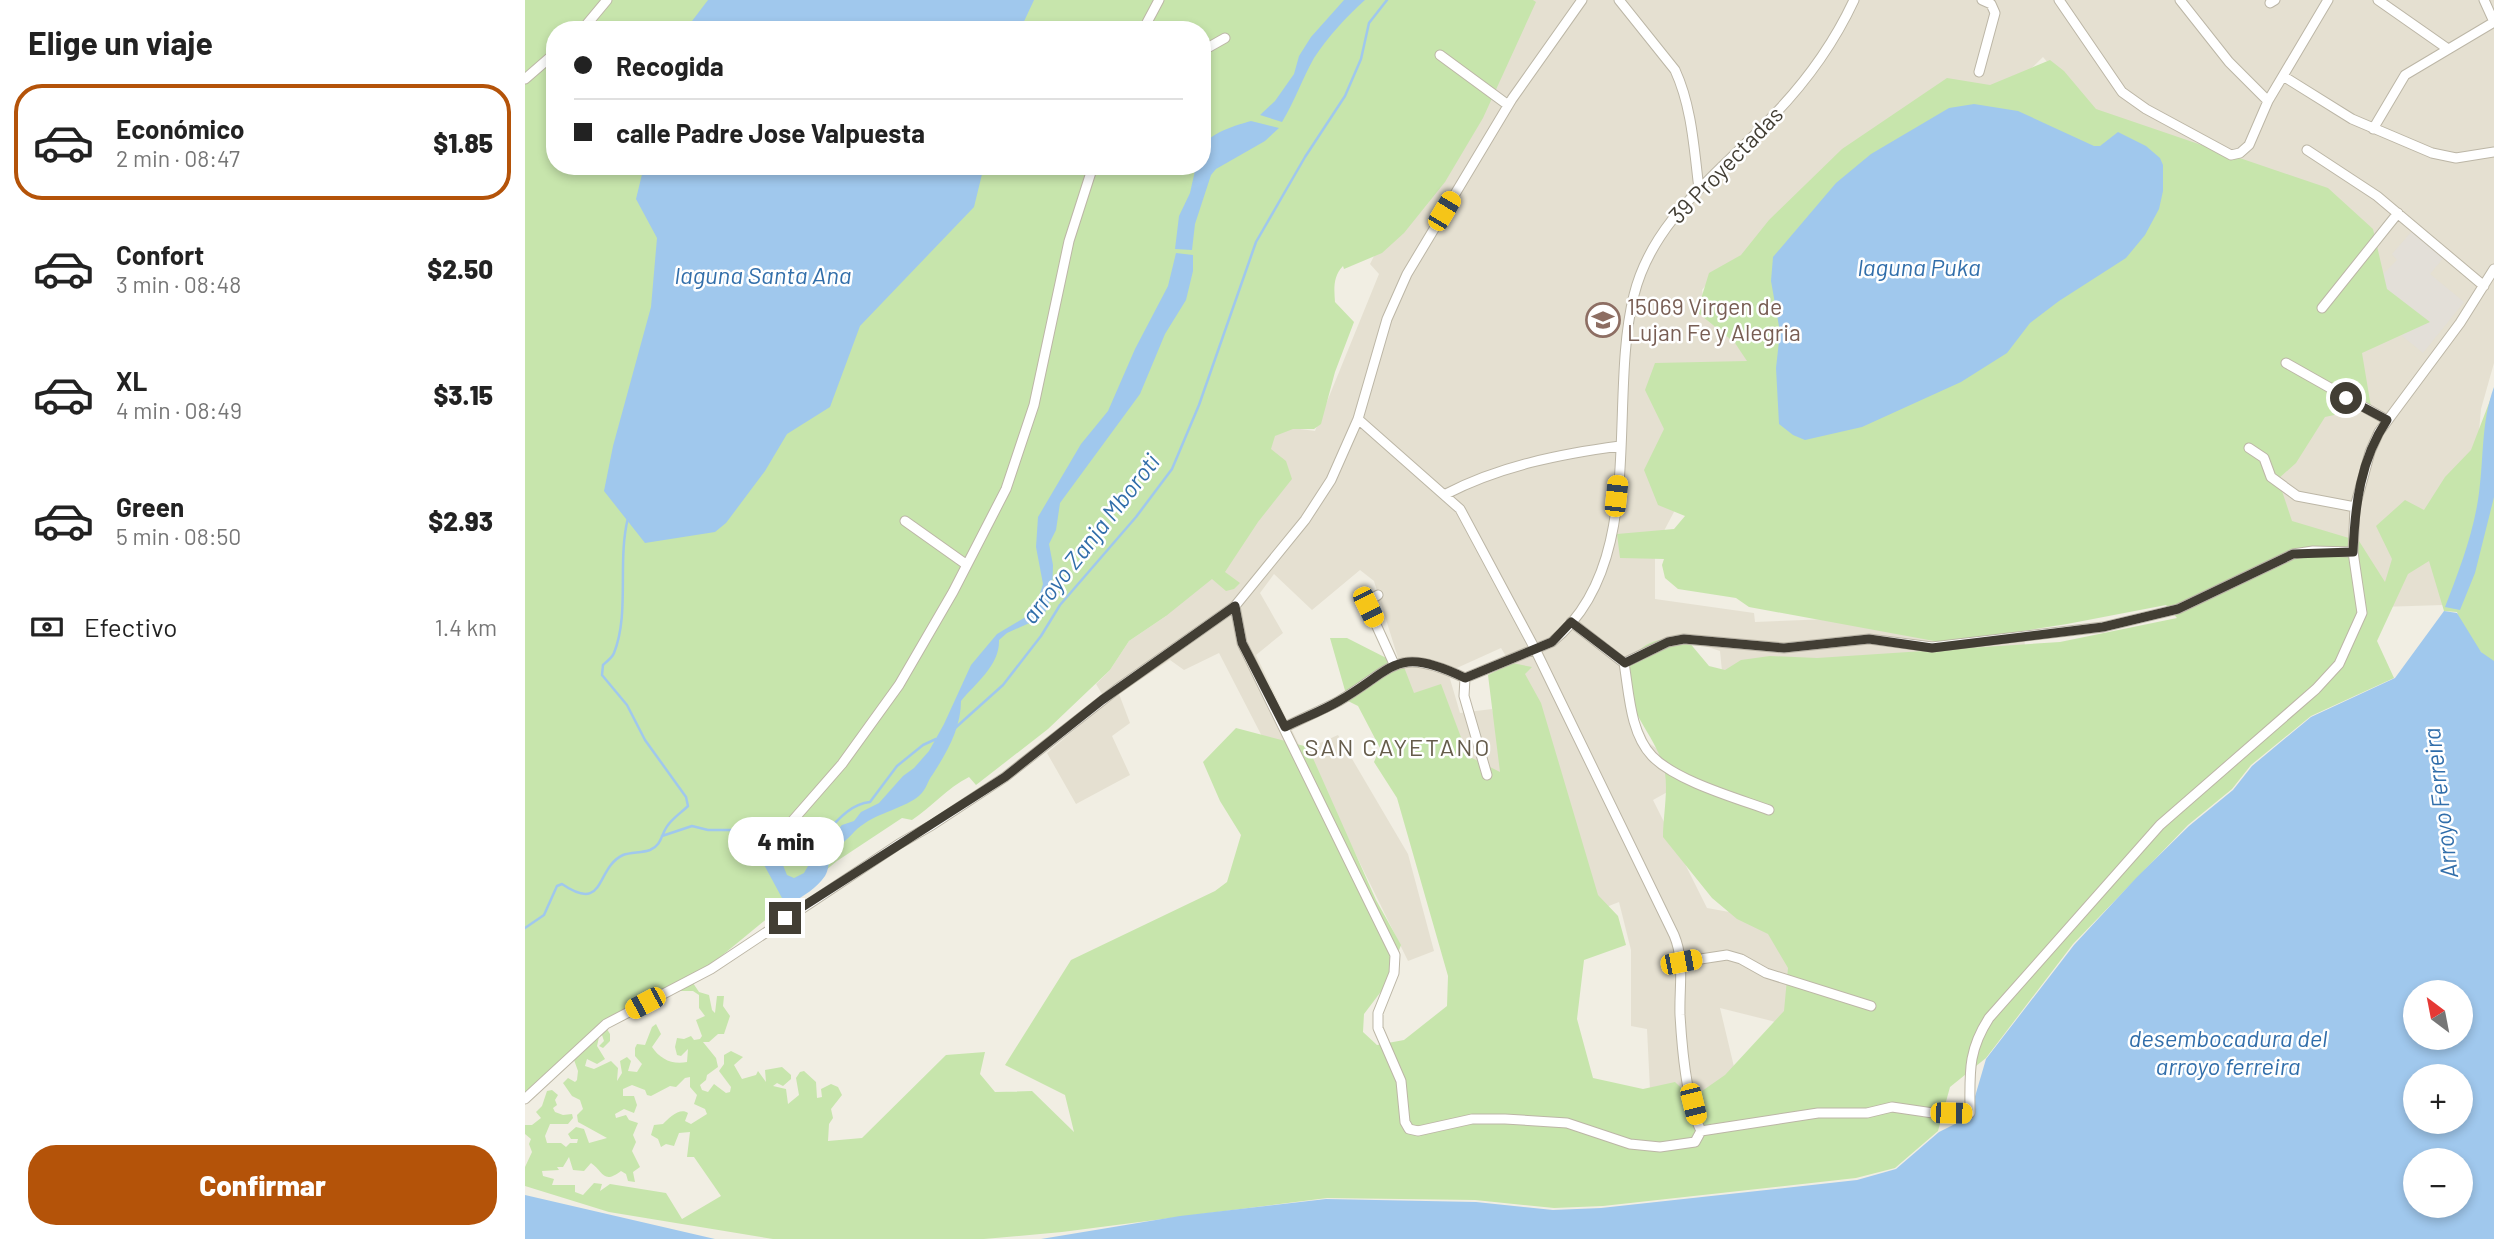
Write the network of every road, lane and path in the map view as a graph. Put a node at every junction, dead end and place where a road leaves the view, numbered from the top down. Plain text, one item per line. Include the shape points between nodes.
1 (607, 0) edge
2 (1159, 0) edge
3 (1582, 0) edge
4 (1619, 0) edge
5 (1854, 0) edge
6 (1982, 0) edge
7 (2059, 0) edge
8 (2180, 0) edge
9 (2328, 0) edge
10 (2378, 0) edge
11 (2484, 0) edge
12 (590, 21) edge
13 (1148, 21) edge
14 (2494, 22) edge
15 (1225, 38) dead end
16 (1211, 46) edge
17 (2448, 49) junction
18 (1440, 55) dead end
19 (546, 61) edge
20 (1979, 72) dead end
21 (2283, 76) junction
22 (525, 79) edge
23 (2268, 101) junction
24 (1509, 105) junction
25 (2374, 129) junction
26 (2307, 150) dead end
27 (2494, 152) edge
28 (1090, 175) edge
29 (1699, 189) junction
30 (2398, 213) junction
31 (2494, 269) edge
32 (2484, 286) junction
33 (2322, 308) dead end
34 (2285, 363) dead end
35 (1358, 419) junction
36 (2387, 420) junction
37 (1620, 446) junction
38 (2249, 448) dead end
39 (1446, 494) junction
40 (2355, 507) junction
41 (905, 521) dead end
42 (2353, 552) junction
43 (967, 565) junction
44 (1378, 595) dead end
45 (1235, 606) junction
46 (1571, 622) junction
47 (1535, 649) junction
48 (1625, 663) junction
49 (1394, 664) junction
50 (1465, 678) junction
51 (1285, 727) junction
52 (1487, 775) dead end
53 (1769, 810) dead end
54 (787, 827) dead end
55 (1681, 962) junction
56 (1871, 1006) dead end
57 (525, 1099) edge
58 (1702, 1131) junction

1 - 12 street
2 - 13 street
3 - 24 street
4 - 29 street via 1675,70 1687,97
5 - 29 street, 39 Proyectadas via 1831,42 1788,100
6 - 20 street via 1991,4 1995,13
7 - 23 street via 2122,92 2227,155 2245,149
8 - 23 street via 2229,62
9 - 21 street
10 - 17 street
11 - 14 street
14 - 17 street
15 - 16 street
17 - 25 street via 2399,80
18 - 24 street
19 - 22 street
21 - 23 street
21 - 25 street
24 - 35 street via 1394,299
25 - 27 street via 2444,157
26 - 30 street
28 - 43 street via 1069,241 1034,405 1006,489
29 - 37 street, 39 Proyectadas via 1663,231 1643,266 1634,294
30 - 32 street
30 - 33 street
31 - 32 street
32 - 36 street
34 - 36 street
35 - 39 street
35 - 45 street via 1341,461 1305,520
36 - 40 street via 2369,452
37 - 39 street via 1519,466
37 - 46 street, 39 Proyectadas via 1606,556 1588,599
38 - 40 street via 2264,458 2271,477 2297,496
39 - 47 street via 1460,509
40 - 42 street
41 - 43 street
42 - 48 street via 2293,554 2178,609 2103,627 1932,648 1869,639 1784,648 1684,639
42 - 58 street via 2362,613 2339,664 2160,825 1989,1018 1975,1039 1970,1113 1892,1107
43 - 54 street via 899,685 842,764
44 - 49 street via 1368,607
45 - 51 street via 1242,643
45 - 57 street via 976,796 711,969 606,1024
46 - 47 street, 39 Proyectadas via 1552,642
46 - 48 street
47 - 50 street, 39 Proyectadas
47 - 55 street via 1674,935
48 - 53 street via 1634,717 1652,756 1707,788
49 - 50 street via 1422,661
49 - 51 street via 1339,701
50 - 52 street via 1464,696
51 - 58 street via 1395,955 1378,1028 1401,1081 1409,1129 1472,1119 1567,1123 1630,1144 1660,1147 1695,1142
55 - 56 street via 1727,955 1766,974
55 - 58 street via 1683,1051

